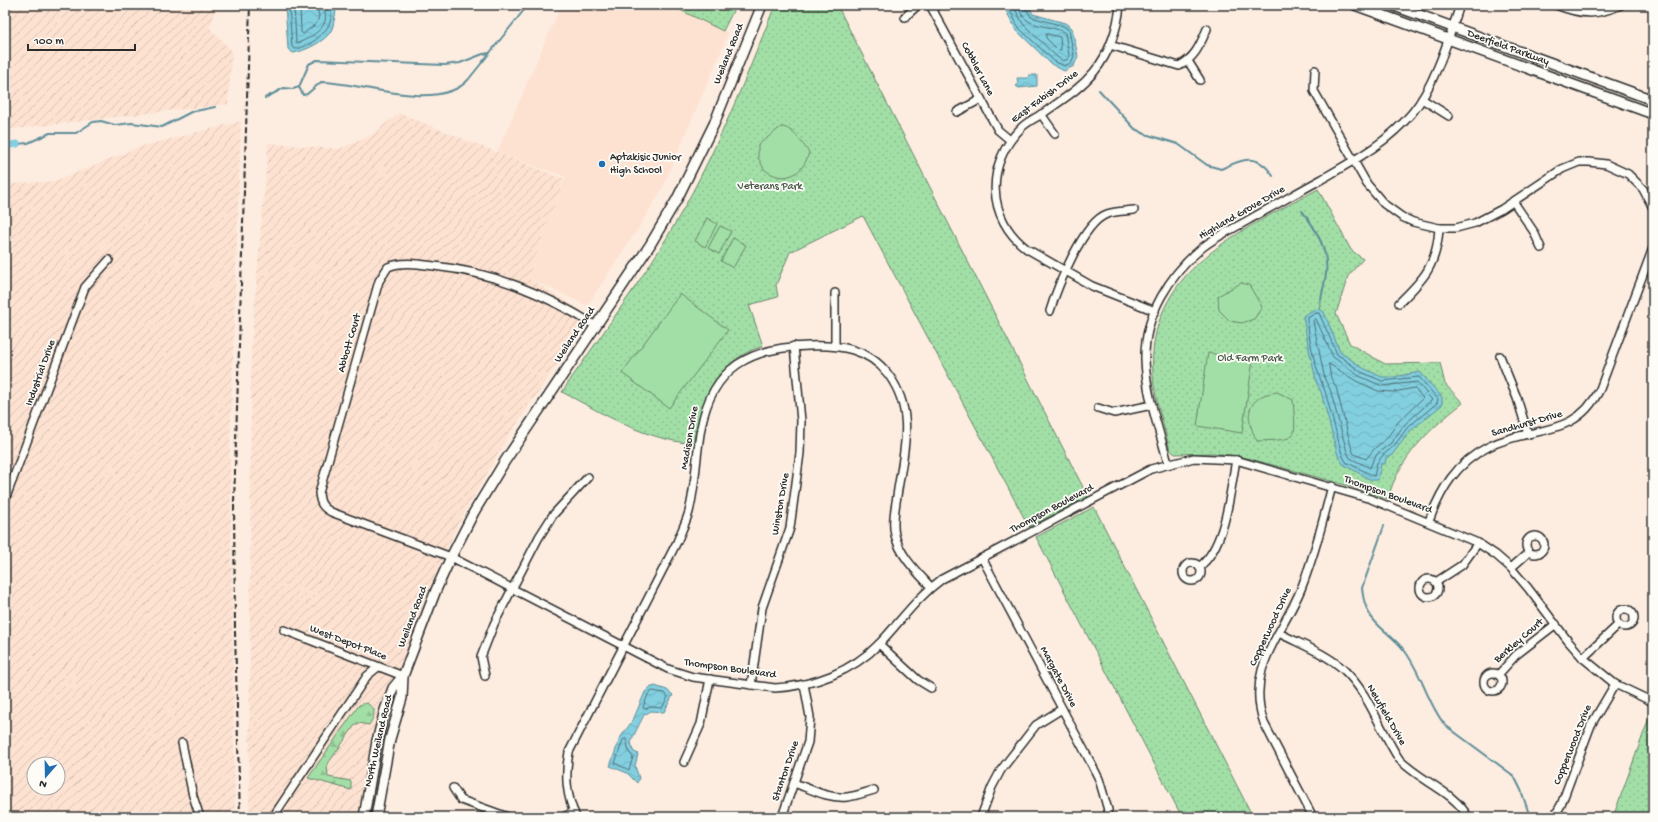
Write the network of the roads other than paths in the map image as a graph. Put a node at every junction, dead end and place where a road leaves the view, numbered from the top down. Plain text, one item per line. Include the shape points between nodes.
1 (762, 5) edge
2 (918, 5) edge
3 (930, 5) edge
4 (1120, 5) edge
5 (1355, 5) edge
6 (1392, 5) edge
7 (1460, 5) edge
8 (1556, 5) edge
9 (1622, 5) edge
10 (905, 17) dead end
11 (1452, 27) junction
12 (1207, 29) dead end
13 (1448, 38) junction
14 (1110, 45) junction
15 (1188, 61) junction
16 (1316, 70) dead end
17 (1200, 80) dead end
18 (981, 99) junction
19 (1422, 99) junction
20 (1653, 100) edge
21 (957, 112) dead end
22 (1041, 114) junction
23 (1653, 114) edge
24 (1449, 116) dead end
25 (1055, 134) dead end
26 (1010, 140) junction
27 (1355, 160) junction
28 (1513, 201) junction
29 (1653, 208) edge
30 (1134, 210) dead end
31 (1438, 228) junction
32 (1541, 248) dead end
33 (1653, 248) edge
34 (109, 260) dead end
35 (1066, 270) junction
36 (835, 293) dead end
37 (1399, 303) dead end
38 (1155, 310) junction
39 (1050, 311) dead end
40 (596, 326) junction
41 (835, 345) junction
42 (794, 346) junction
43 (1500, 356) dead end
44 (1152, 405) junction
45 (1098, 408) dead end
46 (1528, 434) junction
47 (1236, 460) junction
48 (1168, 463) junction
49 (588, 477) dead end
50 (1332, 486) junction
51 (5, 500) edge
52 (1429, 521) junction
53 (1478, 543) junction
54 (1528, 552) dead end
55 (451, 557) junction
56 (982, 558) junction
57 (1200, 567) dead end
58 (1511, 568) junction
59 (1436, 582) dead end
60 (931, 587) junction
61 (512, 589) junction
62 (1556, 624) junction
63 (1618, 625) dead end
64 (284, 630) dead end
65 (1279, 633) junction
66 (879, 644) junction
67 (622, 647) junction
68 (1583, 658) junction
69 (378, 667) junction
70 (1498, 675) dead end
71 (403, 676) junction
72 (485, 676) dead end
73 (710, 679) junction
74 (750, 684) junction
75 (804, 684) junction
76 (1615, 684) junction
77 (930, 688) dead end
78 (1653, 702) edge
79 (1062, 709) junction
80 (182, 744) dead end
81 (684, 762) dead end
82 (794, 783) junction
83 (453, 788) dead end
84 (874, 790) dead end
85 (1108, 810) dead end
86 (575, 814) edge
87 (200, 817) edge
88 (273, 817) edge
89 (364, 817) edge
90 (376, 817) edge
91 (508, 817) edge
92 (563, 817) edge
93 (782, 817) edge
94 (981, 817) edge
95 (1313, 817) edge
96 (1468, 817) edge
97 (1554, 817) edge

1 - 40 main road, Weiland Road via 697,160 650,245
2 - 10 street
3 - 18 street, Cobbler Lane
4 - 14 street, East Fabish Drive
5 - 13 main road, Deerfield Parkway
6 - 11 main road, Deerfield Parkway
7 - 11 street, Highland Grove Drive
8 - 9 street via 1575,12 1590,13 1606,12
11 - 13 street, Highland Grove Drive
11 - 20 main road, Deerfield Parkway
12 - 15 street via 1197,52
13 - 19 street, Highland Grove Drive
13 - 23 main road, Deerfield Parkway
14 - 15 street via 1168,64 1179,66
14 - 22 street, East Fabish Drive via 1095,71 1075,91
15 - 17 street
16 - 27 street via 1314,91
18 - 21 street
18 - 26 street, Cobbler Lane via 998,130
19 - 24 street
19 - 27 street, Highland Grove Drive via 1391,135
22 - 25 street
22 - 26 street, East Fabish Drive via 1023,126
26 - 35 street, East Fabish Drive via 1002,156 995,186 994,196 1001,219 1018,242
27 - 31 street via 1367,184 1384,204 1412,222
27 - 38 street, Highland Grove Drive via 1204,246 1178,272 1162,294
28 - 29 street via 1562,169 1579,162 1589,162 1606,164 1628,174 1643,189
28 - 31 street via 1475,223 1456,228
28 - 32 street via 1534,232
30 - 35 street via 1107,214 1099,218 1082,240
31 - 37 street via 1438,245 1430,269
33 - 46 street, Sandhurst Drive via 1594,401 1578,418 1569,423
34 - 51 street, Industrial Drive via 85,287
35 - 38 street, East Fabish Drive via 1092,286
35 - 39 street
36 - 41 street
38 - 44 street, Highland Grove Drive via 1148,331 1145,358 1148,393
40 - 55 main road, Weiland Road via 505,461 474,512
40 - 55 street, Abbott Court via 540,294 477,273 446,267 400,264 388,267 383,273 319,493 320,503 331,512
41 - 42 street, Madison Drive
41 - 60 street, Madison Drive via 856,350 874,360 891,378 898,392 907,426 894,512 895,535 909,562
42 - 67 street, Madison Drive via 752,355 728,372 716,387 703,416 689,513
42 - 74 street, Winston Drive via 801,421 800,453 790,528 762,608
43 - 46 street
44 - 45 street via 1114,413
44 - 48 street, Highland Grove Drive
46 - 52 street, Sandhurst Drive via 1488,447 1463,464 1439,496
47 - 48 street, Thompson Boulevard via 1208,458
47 - 50 street, Thompson Boulevard
47 - 57 street via 1222,528 1209,558
48 - 56 street, Thompson Boulevard via 1151,469
49 - 61 street via 553,515
50 - 52 street, Thompson Boulevard
50 - 65 street, Copperwood Drive via 1310,566
52 - 53 street, Thompson Boulevard
53 - 58 street, Thompson Boulevard
53 - 59 street via 1462,565
54 - 58 street
55 - 61 street, Thompson Boulevard
55 - 71 main road, Weiland Road
56 - 60 street, Thompson Boulevard
56 - 79 street, Margate Drive
58 - 62 street, Thompson Boulevard
60 - 66 street, Thompson Boulevard via 919,597
61 - 67 street, Thompson Boulevard
61 - 72 street via 481,657
62 - 68 street, Thompson Boulevard
62 - 70 street, Berkley Court via 1516,655
63 - 68 street
64 - 69 street, West Depot Place
65 - 95 street, Copperwood Drive via 1266,658 1260,677 1259,708 1264,723
65 - 96 street, Newfield Drive via 1319,653 1343,669 1363,694 1399,759 1451,797
66 - 75 street, Thompson Boulevard via 845,669
66 - 77 street
67 - 73 street, Thompson Boulevard via 679,673
67 - 86 street, Madison Drive via 569,752 567,791
68 - 76 street, Thompson Boulevard
69 - 71 street, West Depot Place
69 - 88 street via 367,676
71 - 89 main road, North Weiland Road via 392,688 385,710
71 - 90 main road, North Weiland Road via 402,698 390,739
73 - 74 street, Thompson Boulevard
73 - 81 street via 701,724
74 - 75 street, Thompson Boulevard via 775,688
75 - 82 street, Stanton Drive via 810,730
76 - 78 street, Thompson Boulevard
76 - 97 street, Copperwood Drive via 1593,720 1561,805
79 - 85 street, Margate Drive via 1099,779
79 - 94 street via 1036,725 1001,770
80 - 87 street
82 - 84 street via 839,798
82 - 93 street, Stanton Drive
83 - 91 street via 461,800
86 - 92 street

